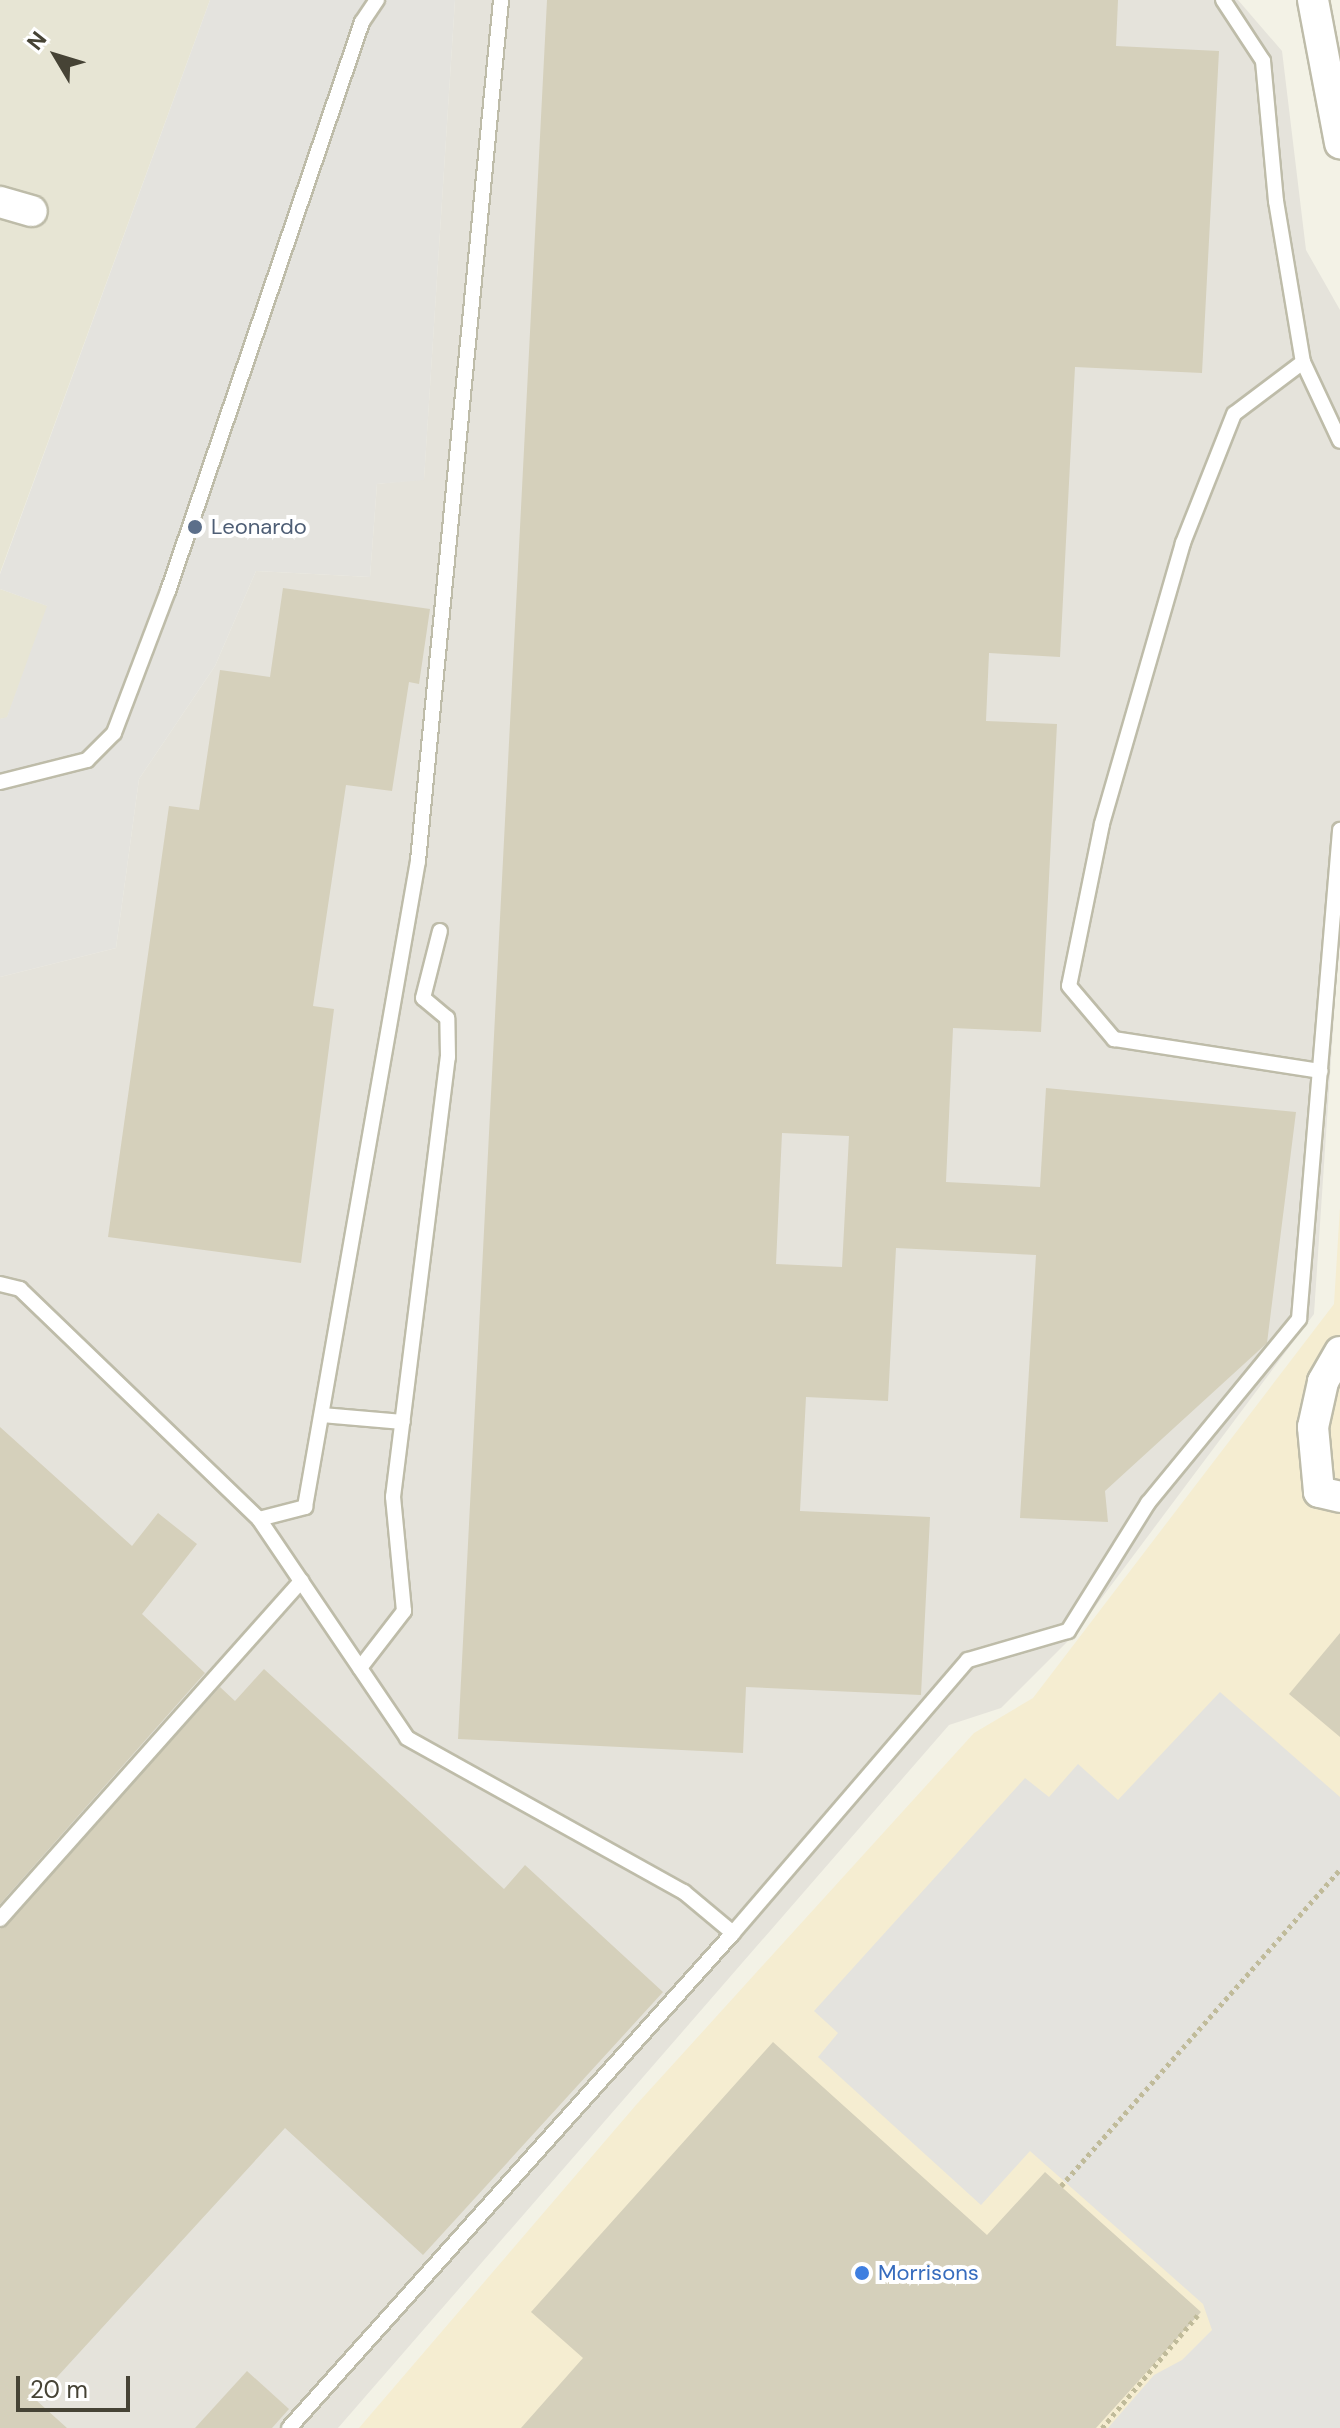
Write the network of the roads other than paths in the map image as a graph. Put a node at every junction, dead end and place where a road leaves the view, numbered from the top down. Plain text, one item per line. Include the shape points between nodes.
1 (377, 0) edge
2 (501, 0) edge
3 (1223, 0) edge
4 (1313, 0) edge
5 (1340, 143) edge
6 (0, 202) edge
7 (32, 211) dead end
8 (1303, 362) junction
9 (1340, 441) edge
10 (0, 782) edge
11 (1340, 830) edge
12 (440, 931) dead end
13 (1321, 1071) junction
14 (0, 1284) edge
15 (1340, 1352) edge
16 (322, 1415) junction
17 (403, 1422) junction
18 (1340, 1497) edge
19 (259, 1519) junction
20 (301, 1581) junction
21 (360, 1668) junction
22 (0, 1919) edge
23 (733, 1933) junction
24 (289, 2428) edge

1 - 10 lane via 362,22 174,576 114,733 87,760
2 - 16 lane via 418,861
3 - 8 lane via 1263,61 1276,201
4 - 5 street
6 - 7 street
8 - 9 lane
8 - 13 lane via 1234,414 1183,543 1102,824 1069,986 1114,1039
11 - 13 lane
12 - 17 lane via 423,998 447,1018 448,1057
13 - 23 lane via 1299,1319 1148,1503 1068,1631 968,1660
14 - 19 lane via 20,1289
15 - 18 street via 1323,1382 1313,1427 1319,1492
16 - 17 lane
16 - 19 lane via 305,1507
17 - 21 lane via 393,1497 404,1611
19 - 20 lane
20 - 21 lane
20 - 22 lane
21 - 23 lane via 407,1738 684,1892
23 - 24 lane

